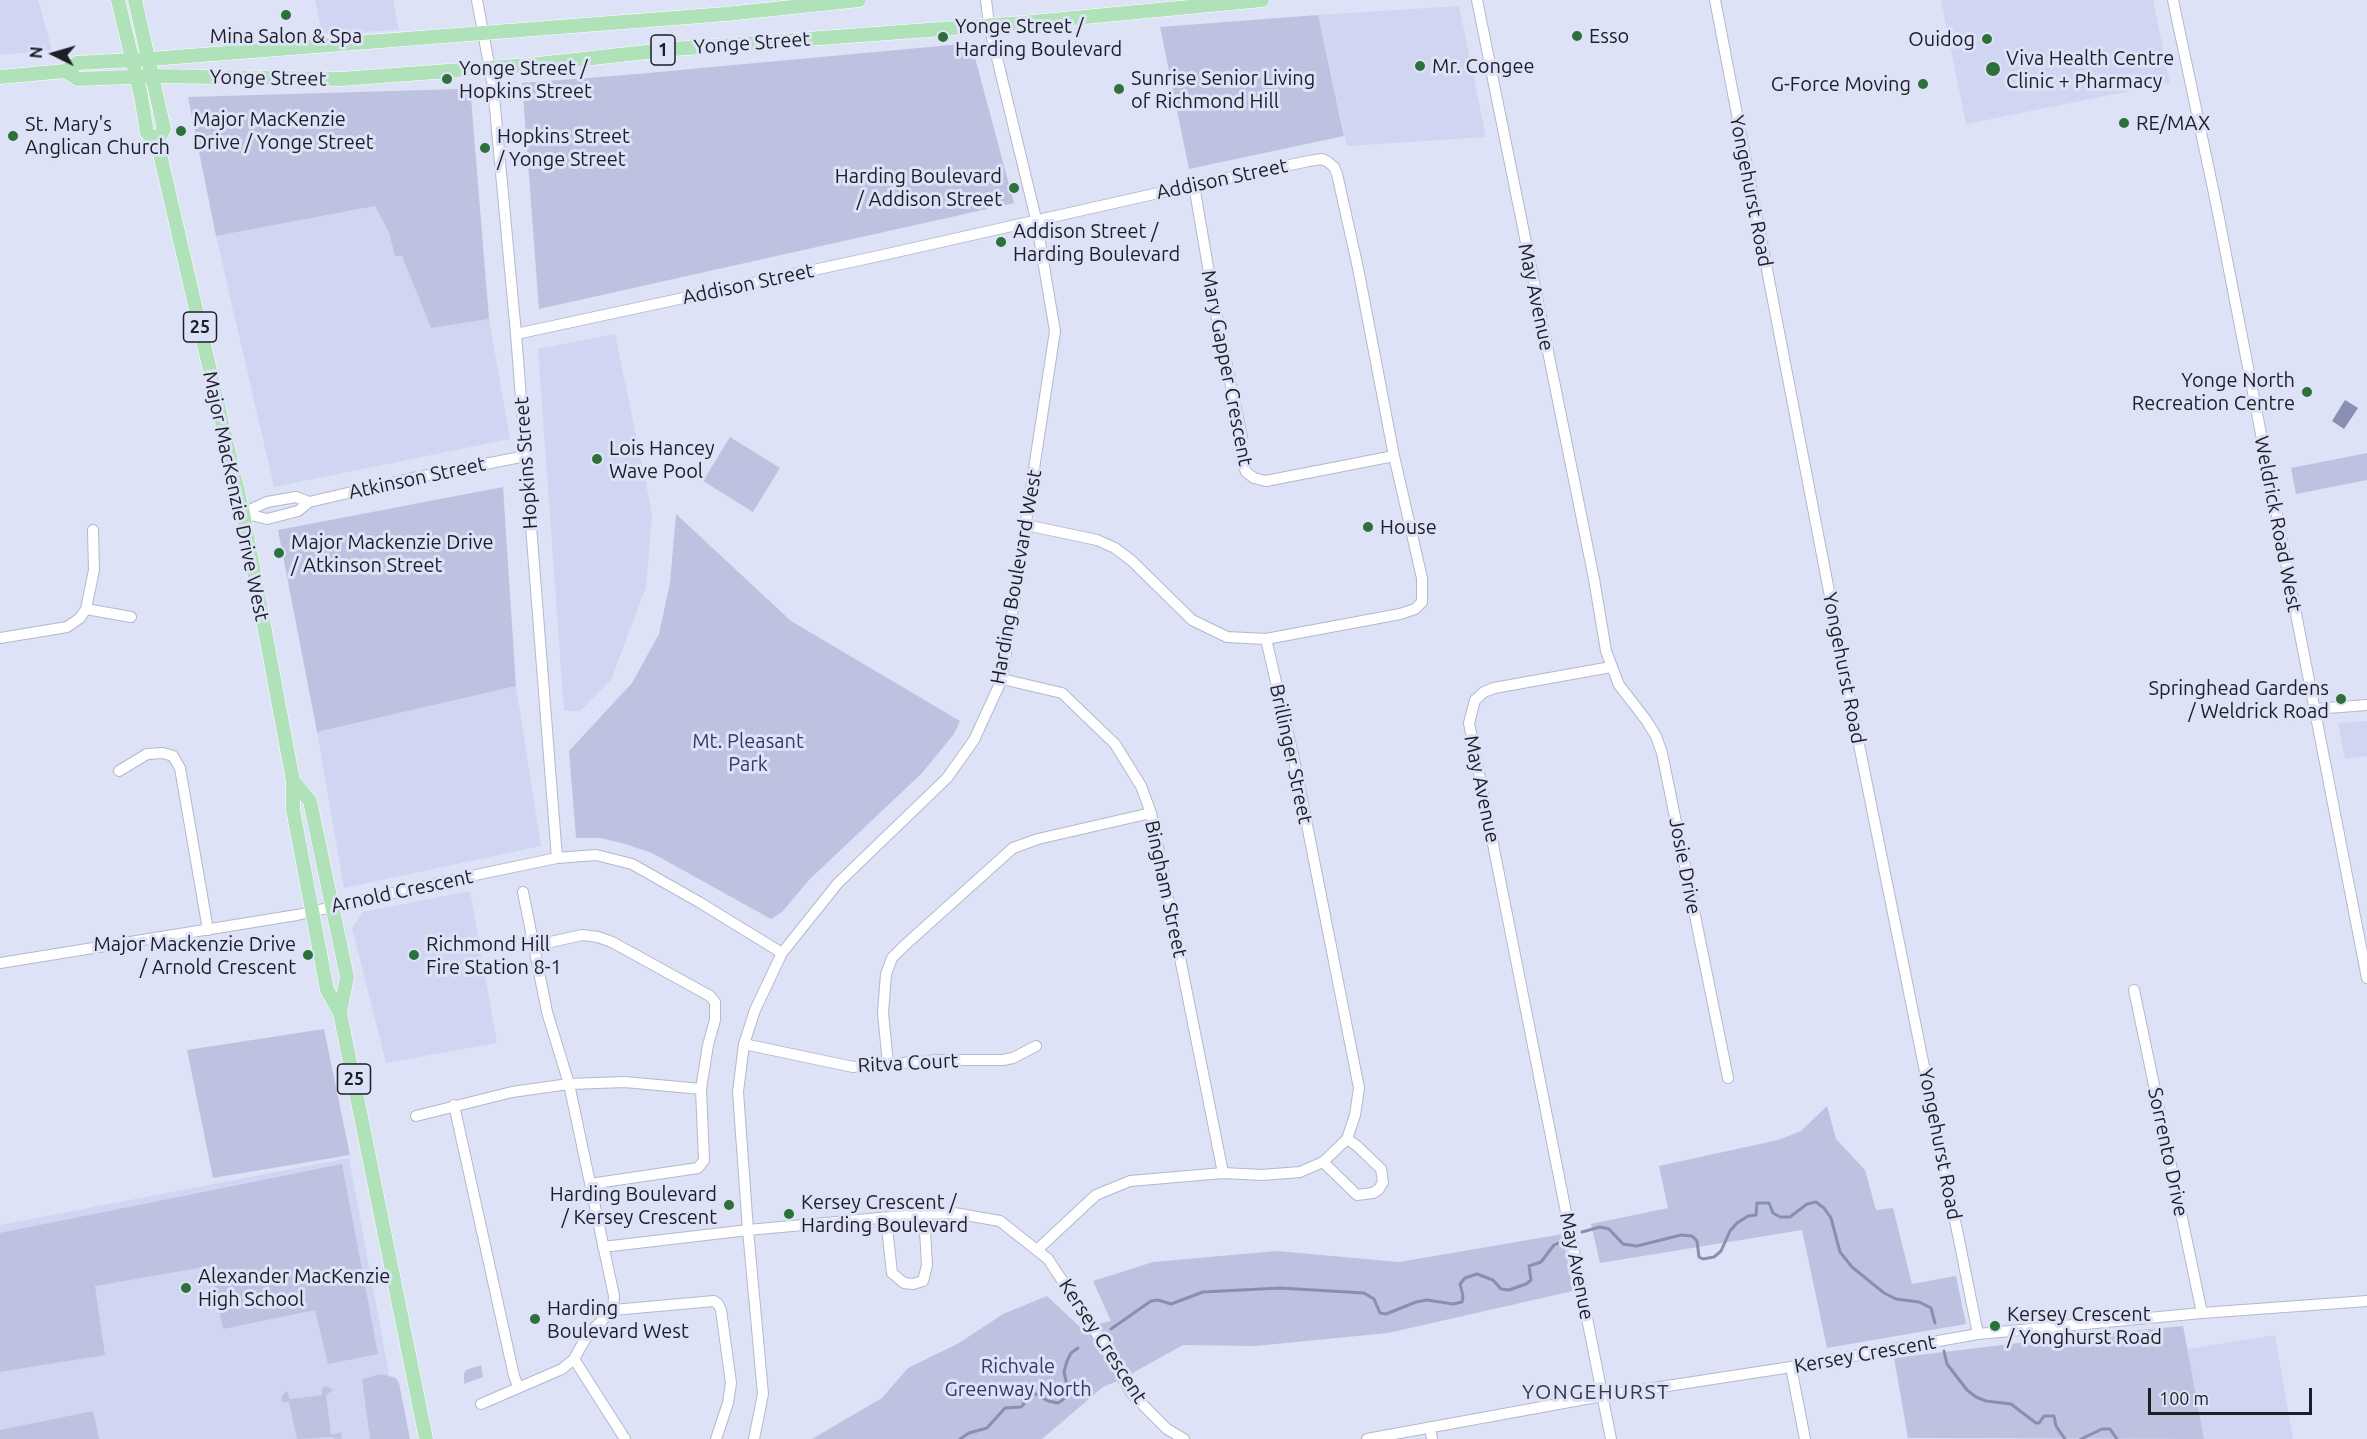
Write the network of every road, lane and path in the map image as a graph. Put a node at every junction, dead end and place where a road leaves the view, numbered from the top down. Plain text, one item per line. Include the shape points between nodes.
1 (118, 0) edge
2 (135, 0) edge
3 (477, 0) edge
4 (859, 0) edge
5 (986, 0) edge
6 (1262, 0) edge
7 (1477, 0) edge
8 (1715, 0) edge
9 (2173, 0) edge
10 (989, 25) junction
11 (484, 33) junction
12 (132, 59) junction
13 (150, 59) junction
14 (490, 67) junction
15 (64, 72) junction
16 (0, 76) edge
17 (154, 76) junction
18 (136, 77) junction
19 (157, 141) junction
20 (1194, 185) junction
21 (1036, 219) junction
22 (516, 334) junction
23 (526, 456) junction
24 (1394, 456) junction
25 (309, 502) junction
26 (243, 513) junction
27 (1026, 525) junction
28 (93, 530) dead end
29 (86, 609) junction
30 (131, 617) dead end
31 (0, 639) edge
32 (1266, 639) junction
33 (1611, 667) junction
34 (1002, 679) junction
35 (2367, 705) edge
36 (2315, 709) junction
37 (119, 771) dead end
38 (293, 781) junction
39 (1151, 813) junction
40 (557, 858) junction
41 (523, 892) dead end
42 (332, 907) junction
43 (312, 911) junction
44 (208, 930) junction
45 (533, 946) junction
46 (782, 953) junction
47 (0, 963) edge
48 (2367, 978) edge
49 (2134, 990) dead end
50 (340, 1013) junction
51 (744, 1044) junction
52 (1036, 1046) dead end
53 (888, 1065) junction
54 (1728, 1078) dead end
55 (569, 1084) junction
56 (701, 1089) junction
57 (454, 1105) junction
58 (416, 1116) dead end
59 (1347, 1139) junction
60 (1323, 1162) junction
61 (1223, 1173) junction
62 (590, 1184) junction
63 (924, 1214) junction
64 (886, 1218) junction
65 (748, 1230) junction
66 (603, 1247) junction
67 (1038, 1249) junction
68 (2367, 1301) edge
69 (613, 1310) junction
70 (2202, 1313) junction
71 (1978, 1334) junction
72 (574, 1359) junction
73 (1791, 1367) junction
74 (518, 1386) junction
75 (1602, 1396) junction
76 (480, 1404) dead end
77 (1430, 1427) junction
78 (426, 1439) edge
79 (625, 1439) edge
80 (716, 1439) edge
81 (754, 1439) edge
82 (1184, 1439) edge
83 (1367, 1439) edge
84 (1432, 1439) edge
85 (1611, 1439) edge
86 (1805, 1439) edge

1 - 12 main road, 25
2 - 13 main road, 25
3 - 11 street, Hopkins Street
4 - 11 main road, Yonge Street / 1
5 - 10 street, Harding Boulevard West
6 - 10 main road, Yonge Street / 1
7 - 33 street, May Avenue
8 - 71 street, Yongehurst Road
9 - 36 street, Weldrick Road West
10 - 14 main road, Yonge Street / 1
10 - 21 street, Harding Boulevard West
11 - 13 main road, Yonge Street / 1
11 - 14 street, Hopkins Street
12 - 13 main road, Yonge Street / 1
12 - 15 main road, Yonge Street via 77,63
12 - 18 main road, Major MacKenzie Drive West / 25
13 - 17 main road, Major MacKenzie Drive West / 25
14 - 17 main road, Yonge Street / 1 via 341,80
14 - 22 street, Hopkins Street
15 - 16 main road, Yonge Street
15 - 18 main road, Yonge Street via 78,79
17 - 18 main road, Yonge Street / 1
17 - 19 main road, Major MacKenzie Drive West / 25 via 164,129
18 - 19 main road, Major MacKenzie Drive West / 25 via 147,133
19 - 26 main road, Major MacKenzie Drive West / 25
20 - 21 street, Addison Street
20 - 24 street, Addison Street via 1322,159 1334,167
20 - 24 street, Mary Gapper Crescent via 1246,472 1266,481
21 - 22 street, Addison Street
21 - 27 street, Harding Boulevard West via 1055,331
22 - 23 street, Hopkins Street
23 - 25 street, Atkinson Street
23 - 40 street, Hopkins Street
24 - 32 street, Addison Street via 1422,578 1419,607
25 - 26 street, Atkinson Street via 296,497 267,502
25 - 26 street, Atkinson Street via 298,512 267,519
26 - 38 main road, Major MacKenzie Drive West / 25
27 - 32 street via 1097,540 1115,548 1192,620 1227,637
27 - 34 street, Harding Boulevard West
28 - 29 street via 94,570
29 - 30 street
29 - 31 street via 67,627
32 - 59 street, Brillinger Street via 1356,1067 1359,1088
33 - 54 street, Josie Drive via 1619,685 1656,736 1662,753
33 - 75 street, May Avenue via 1494,688 1475,700 1469,723
34 - 39 street, Bingham Street via 1062,693 1115,744 1141,786
34 - 46 street, Harding Boulevard West via 974,740 947,778 838,884
35 - 36 street
36 - 48 street, Weldrick Road West
37 - 44 street via 147,754 163,753 173,756 180,768
38 - 42 main road, Major MacKenzie Drive West / 25 via 310,801
38 - 43 main road, Major MacKenzie Drive West / 25 via 294,810
39 - 53 street via 1012,848 905,945 892,958 886,974 883,1013
39 - 61 street, Bingham Street
40 - 42 street, Arnold Crescent
40 - 46 street, Arnold Crescent via 596,855 632,864
41 - 45 street
42 - 43 street, Arnold Crescent
42 - 50 main road, Major MacKenzie Drive West / 25 via 347,977
43 - 44 street, Arnold Crescent
43 - 50 main road, Major MacKenzie Drive West / 25 via 327,990
44 - 47 street, Arnold Crescent
45 - 55 street via 547,1012
45 - 56 street via 582,935 598,937 710,996 717,1008
46 - 51 street, Harding Boulevard West
49 - 70 street, Sorrento Drive
50 - 78 main road, Major MacKenzie Drive West / 25
51 - 53 street, Ritva Court via 853,1067
51 - 65 street, Harding Boulevard West via 738,1092
52 - 53 street, Ritva Court via 1003,1060
55 - 56 street via 625,1082
55 - 57 street
55 - 62 street
56 - 62 street via 704,1160 698,1168
57 - 58 street
57 - 74 street
59 - 60 street, Brillinger Street
59 - 60 street via 1381,1169 1383,1182 1379,1189 1357,1195
60 - 61 street, Brillinger Street via 1300,1172
61 - 67 street, Brillinger Street via 1130,1181 1114,1186 1096,1195
62 - 66 street
63 - 64 street, Kersey Crescent
63 - 64 street via 927,1264 923,1281 912,1284 892,1274
63 - 67 street, Kersey Crescent via 954,1213 1000,1221
64 - 65 street, Kersey Crescent
65 - 66 street
65 - 81 street, Harding Boulevard West via 763,1394
66 - 69 street via 614,1296
67 - 82 street, Kersey Crescent via 1055,1268 1132,1394 1167,1429
68 - 70 street, Kersey Crescent
69 - 72 street via 588,1334
69 - 80 street via 705,1301 718,1304 731,1383
70 - 71 street, Kersey Crescent
71 - 73 street, Kersey Crescent
72 - 74 street via 562,1369
72 - 79 street
73 - 75 street, Kersey Crescent
73 - 86 street
74 - 76 street
75 - 77 street, Kersey Crescent
75 - 85 street, May Avenue
77 - 83 street, Kersey Crescent
77 - 84 street

